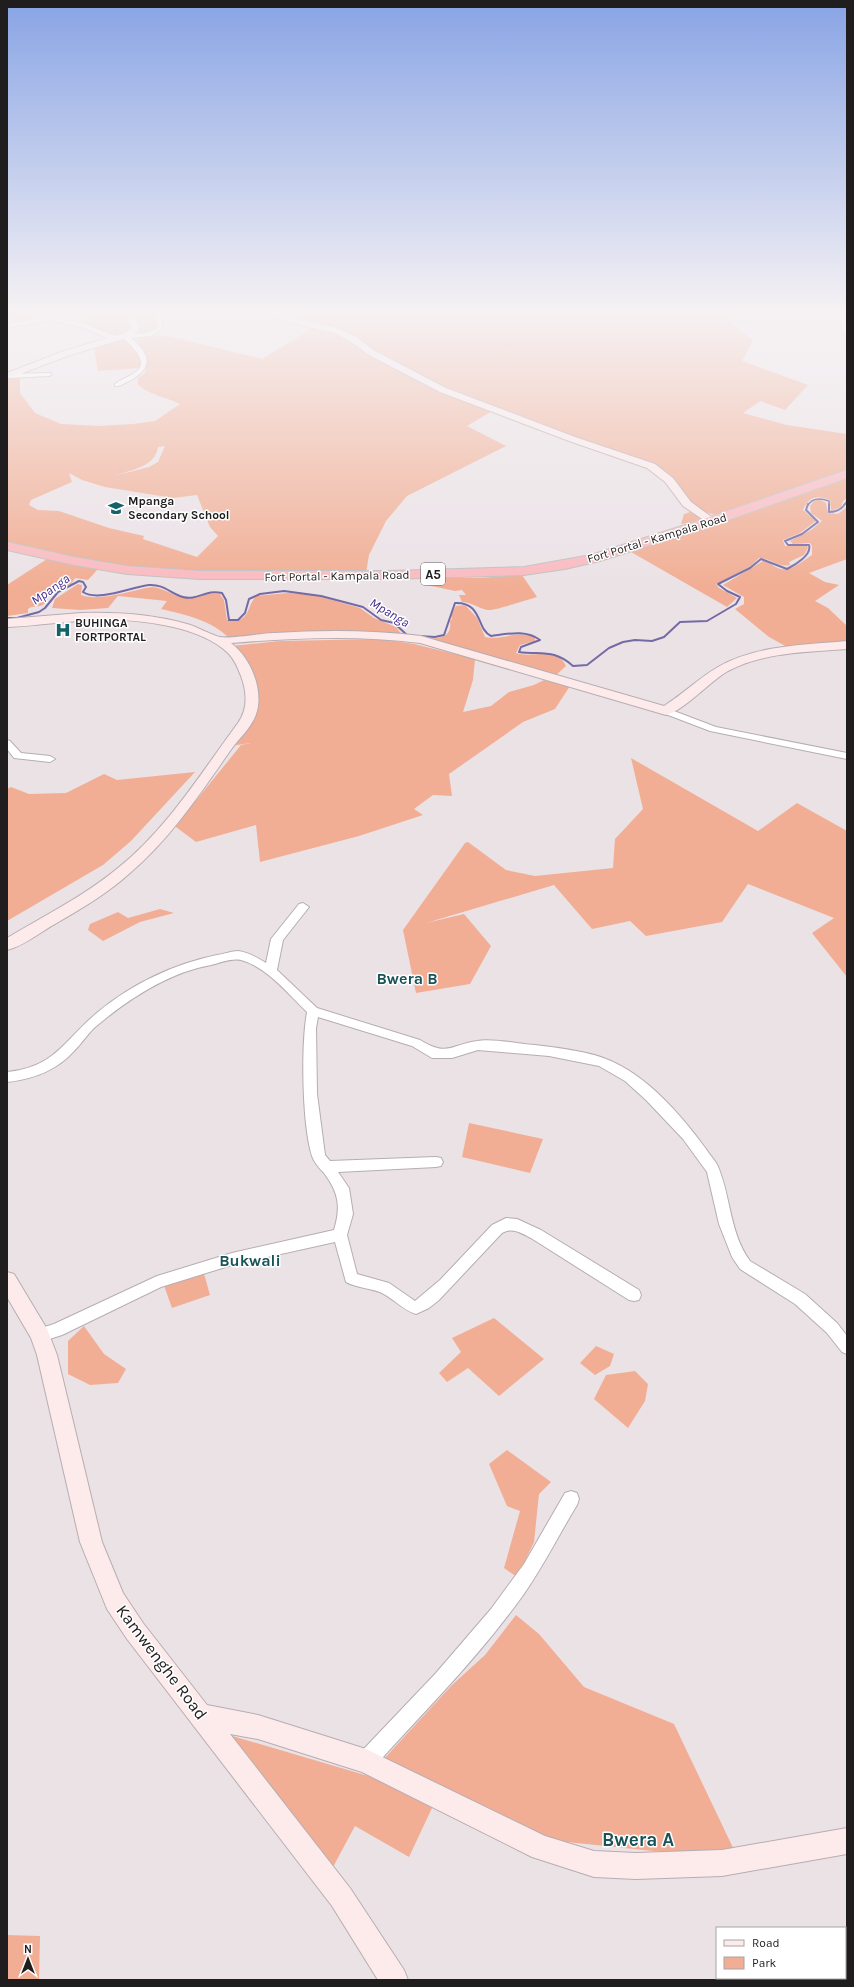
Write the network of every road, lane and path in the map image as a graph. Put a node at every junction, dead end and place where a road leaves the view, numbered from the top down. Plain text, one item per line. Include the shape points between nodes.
1 (477, 403) edge
2 (847, 474) edge
3 (712, 521) junction
4 (7, 546) edge
5 (7, 623) edge
6 (218, 641) junction
7 (847, 645) edge
8 (666, 711) junction
9 (7, 743) edge
10 (847, 756) edge
11 (50, 759) dead end
12 (303, 907) dead end
13 (7, 945) edge
14 (271, 971) junction
15 (313, 1011) junction
16 (7, 1077) edge
17 (436, 1162) dead end
18 (326, 1167) junction
19 (340, 1235) junction
20 (7, 1280) edge
21 (634, 1295) dead end
22 (40, 1335) junction
23 (847, 1347) edge
24 (571, 1499) dead end
25 (202, 1716) junction
26 (366, 1761) junction
27 (847, 1841) edge
28 (394, 1980) edge

1 - 3 main road via 651,466 669,480 687,504
2 - 3 highway, Fort Portal - Kampala Road / A5
3 - 4 highway, Fort Portal - Kampala Road / A5 via 565,565 483,573 289,577 200,575 127,570
5 - 6 main road via 125,616 198,631
6 - 8 main road via 276,636 352,635 421,640
6 - 13 main road via 232,650 250,684 250,711 234,737 174,819 124,871 87,898
7 - 8 main road via 769,655 738,662 719,672
8 - 10 street via 713,729
9 - 11 street via 18,756
12 - 14 street via 277,939
14 - 15 street
14 - 16 street via 241,955 210,960 184,968 123,999 88,1027 68,1050 41,1071 26,1076
15 - 18 street via 310,1028 311,1094 319,1156
15 - 23 street via 416,1044 432,1053 452,1053 478,1044 549,1051 602,1062 630,1078 688,1135 713,1170 726,1224 739,1257 745,1264 800,1299 832,1328
17 - 18 street
18 - 19 street via 342,1188 346,1214
19 - 21 street via 351,1278 358,1282 384,1287 397,1294 408,1306 416,1308 443,1285 497,1228 506,1224 517,1225 536,1234
19 - 22 street via 232,1259 157,1282 57,1330
20 - 22 main road, Kamwenghe Road
22 - 25 main road, Kamwenghe Road via 47,1355 91,1542 115,1600 135,1631
24 - 26 street via 542,1551 514,1593 428,1696
25 - 26 main road via 258,1727
25 - 28 main road, Kamwenghe Road via 340,1897
26 - 27 main road via 541,1848 594,1864 636,1866 722,1863

